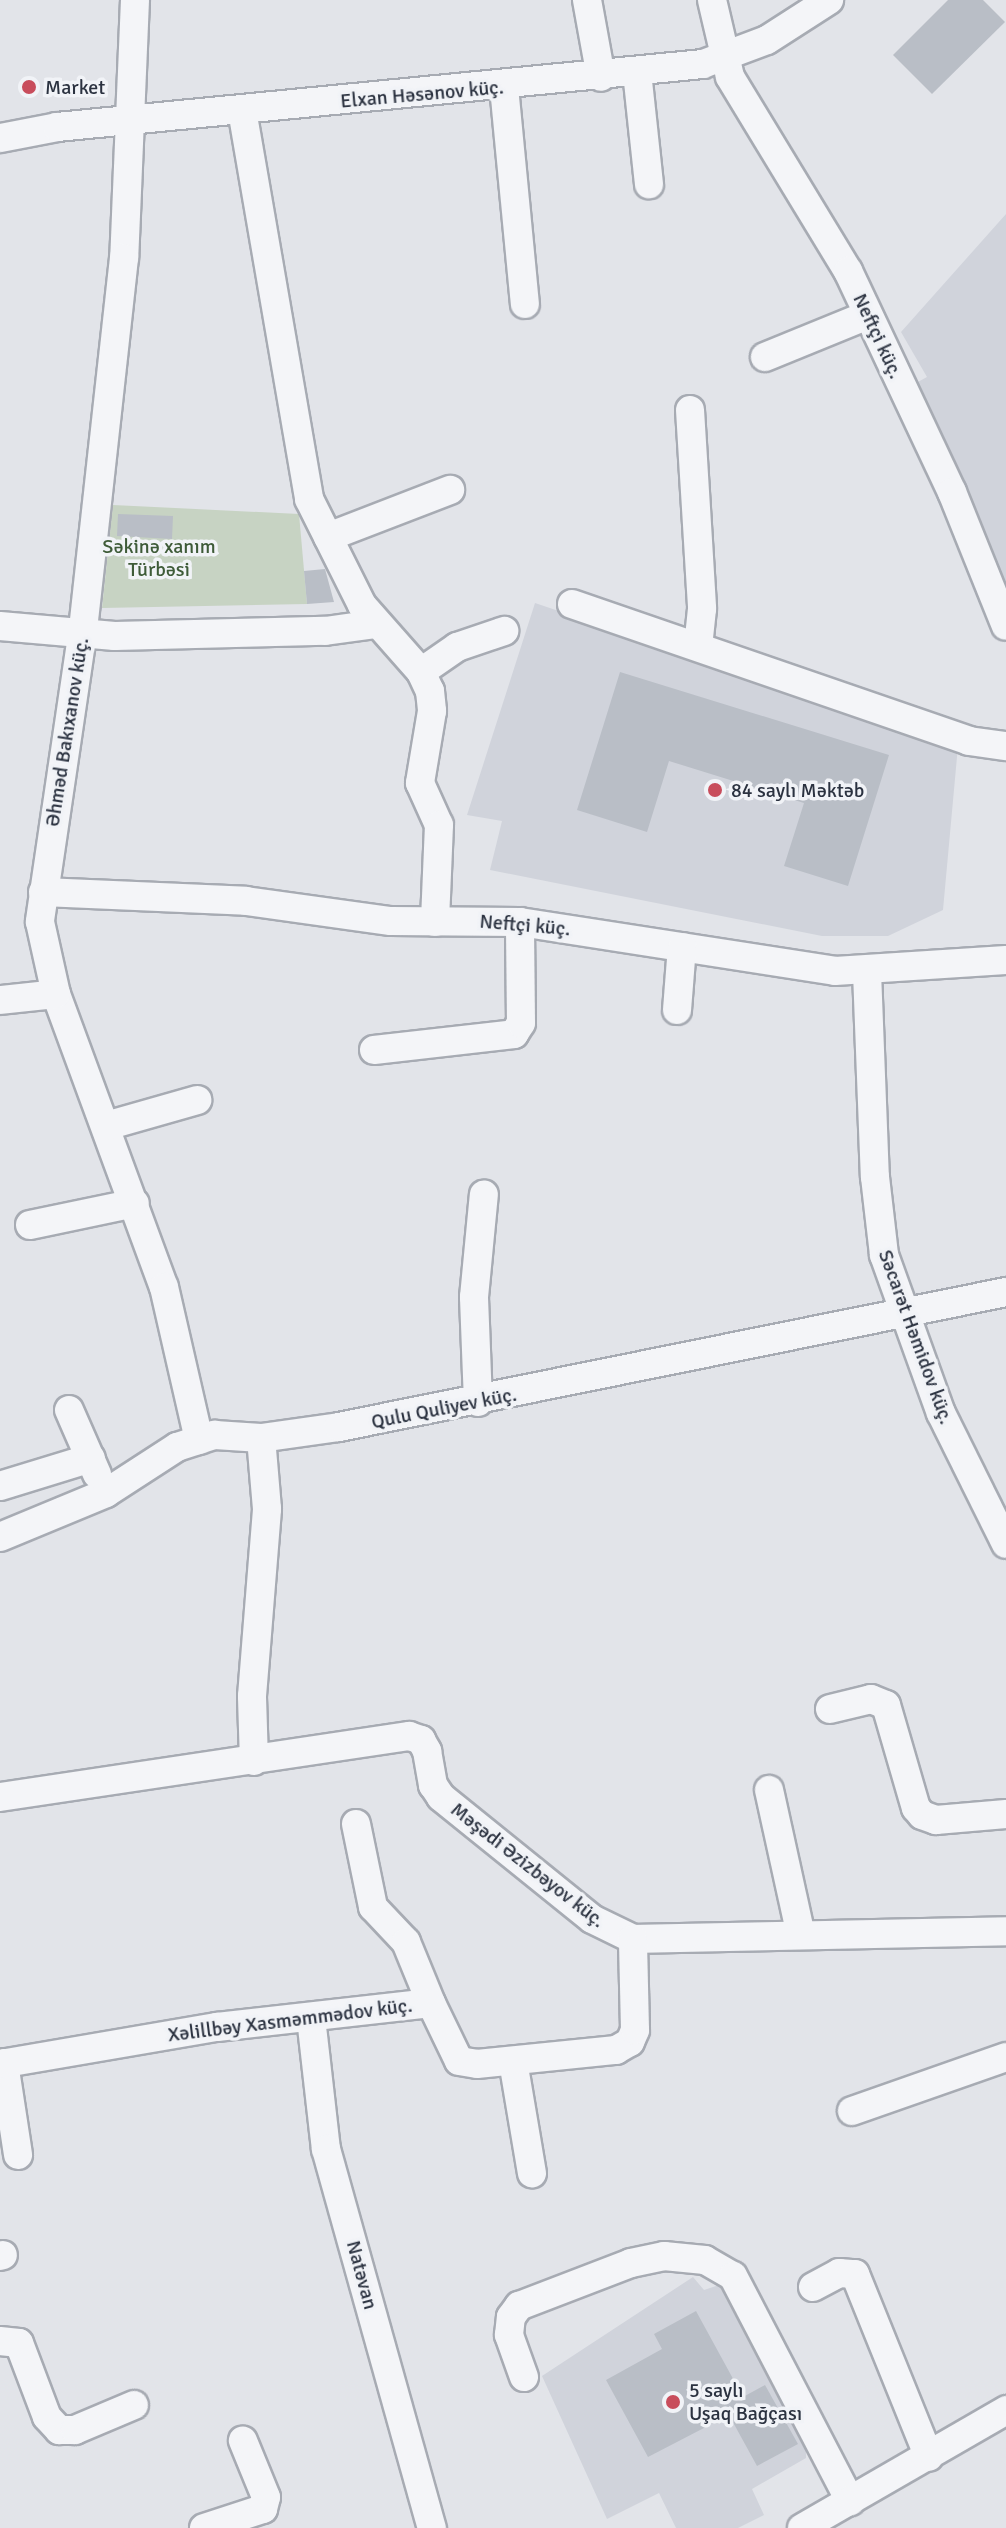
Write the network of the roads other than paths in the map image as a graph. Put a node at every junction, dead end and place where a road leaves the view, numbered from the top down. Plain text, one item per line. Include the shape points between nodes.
1 (135, 0) edge
2 (587, 0) edge
3 (712, 0) edge
4 (829, 0) edge
5 (724, 59) junction
6 (637, 72) junction
7 (601, 77) junction
8 (504, 87) junction
9 (242, 110) junction
10 (134, 119) junction
11 (0, 138) edge
12 (649, 184) dead end
13 (525, 304) dead end
14 (868, 315) junction
15 (765, 357) dead end
16 (690, 410) dead end
17 (450, 490) dead end
18 (328, 537) junction
19 (572, 604) dead end
20 (375, 624) junction
21 (0, 626) edge
22 (1006, 626) edge
23 (504, 631) dead end
24 (82, 636) junction
25 (698, 645) junction
26 (421, 672) junction
27 (1006, 746) edge
28 (43, 892) junction
29 (435, 922) junction
30 (520, 922) junction
31 (682, 947) junction
32 (1006, 960) edge
33 (867, 972) junction
34 (56, 994) junction
35 (0, 1000) edge
36 (677, 1010) dead end
37 (374, 1050) dead end
38 (197, 1100) dead end
39 (106, 1126) junction
40 (484, 1194) dead end
41 (135, 1203) junction
42 (30, 1225) dead end
43 (1006, 1292) edge
44 (906, 1313) junction
45 (478, 1402) junction
46 (69, 1410) dead end
47 (261, 1438) junction
48 (199, 1440) junction
49 (91, 1458) junction
50 (0, 1486) edge
51 (106, 1493) junction
52 (0, 1537) edge
53 (1006, 1544) edge
54 (830, 1709) dead end
55 (254, 1761) junction
56 (769, 1790) dead end
57 (0, 1797) edge
58 (1006, 1814) edge
59 (356, 1824) dead end
60 (1006, 1931) edge
61 (801, 1935) junction
62 (633, 1939) junction
63 (431, 2003) junction
64 (311, 2018) junction
65 (1006, 2057) edge
66 (513, 2061) junction
67 (2, 2064) edge
68 (852, 2111) dead end
69 (18, 2155) dead end
70 (532, 2173) dead end
71 (813, 2287) dead end
72 (0, 2341) edge
73 (524, 2377) dead end
74 (134, 2405) dead end
75 (1006, 2410) edge
76 (243, 2441) dead end
77 (929, 2457) junction
78 (850, 2501) junction
79 (204, 2528) edge
80 (432, 2528) edge
81 (802, 2528) edge

1 - 10 street, Əhməd Bakıxanov küç.
2 - 7 street
3 - 5 street, Neftçi küç.
4 - 5 street, Elxan Həsənov küç. via 767,40
5 - 6 street, Elxan Həsənov küç.
5 - 14 street, Neftçi küç. via 743,101 827,233
6 - 7 street, Elxan Həsənov küç.
6 - 12 street
7 - 8 street, Elxan Həsənov küç.
8 - 9 street, Elxan Həsənov küç.
8 - 13 street
9 - 10 street, Elxan Həsənov küç.
9 - 18 street via 303,477
10 - 11 street, Elxan Həsənov küç.
10 - 24 street, Əhməd Bakıxanov küç.
14 - 15 street
14 - 22 street, Neftçi küç. via 952,492
16 - 25 street via 702,609
17 - 18 street
18 - 20 street
19 - 25 street
20 - 24 street via 325,631
20 - 26 street
21 - 24 street
23 - 26 street via 457,647
24 - 28 street, Əhməd Bakıxanov küç.
25 - 27 street via 969,741
26 - 29 street via 432,711 420,783 439,825
28 - 29 street, Neftçi küç. via 246,901
28 - 34 street, Əhməd Bakıxanov küç. via 40,922
29 - 30 street, Neftçi küç.
30 - 31 street, Neftçi küç.
30 - 37 street via 521,1023 514,1034
31 - 33 street, Neftçi küç.
31 - 36 street
32 - 33 street, Neftçi küç.
33 - 44 street, Səcarət Həmidov küç. via 878,1215 892,1281
34 - 35 street
34 - 39 street, Əhməd Bakıxanov küç.
38 - 39 street
39 - 41 street, Əhməd Bakıxanov küç.
40 - 45 street via 474,1297
41 - 42 street
41 - 48 street, Əhməd Bakıxanov küç. via 164,1287
43 - 44 street, Qulu Quliyev küç.
44 - 45 street, Qulu Quliyev küç.
44 - 53 street, Səcarət Həmidov küç. via 941,1413
45 - 47 street, Qulu Quliyev küç.
46 - 49 street
47 - 48 street, Qulu Quliyev küç. via 238,1434
47 - 55 street via 267,1509 252,1696
48 - 51 street, Qulu Quliyev küç. via 177,1447
49 - 50 street
49 - 51 street
51 - 52 street, Qulu Quliyev küç.
54 - 58 street via 871,1699 886,1705 922,1815 936,1820
55 - 57 street, Məşədi Əzizbəyov küç.
55 - 62 street, Məşədi Əzizbəyov küç. via 409,1736 421,1740 441,1797 592,1919
56 - 61 street
59 - 63 street via 373,1907 406,1942
60 - 61 street, Məşədi Əzizbəyov küç.
61 - 62 street, Məşədi Əzizbəyov küç.
62 - 66 street, Xəlillbəy Xasməmmədov küç. via 635,2030 630,2042 616,2050
63 - 64 street, Xəlillbəy Xasməmmədov küç.
63 - 66 street, Xəlillbəy Xasməmmədov küç. via 459,2061
64 - 67 street, Xəlillbəy Xasməmmədov küç. via 130,2039
64 - 80 street, Natəvan via 326,2149
65 - 68 street
66 - 70 street
67 - 69 street
71 - 77 street via 839,2273 855,2274
72 - 74 street via 19,2343 47,2417 59,2430 75,2430
73 - 78 street via 509,2335 519,2306 631,2263 664,2256 705,2260 733,2276
75 - 77 street
76 - 79 street via 266,2497 263,2509
77 - 78 street
78 - 81 street

